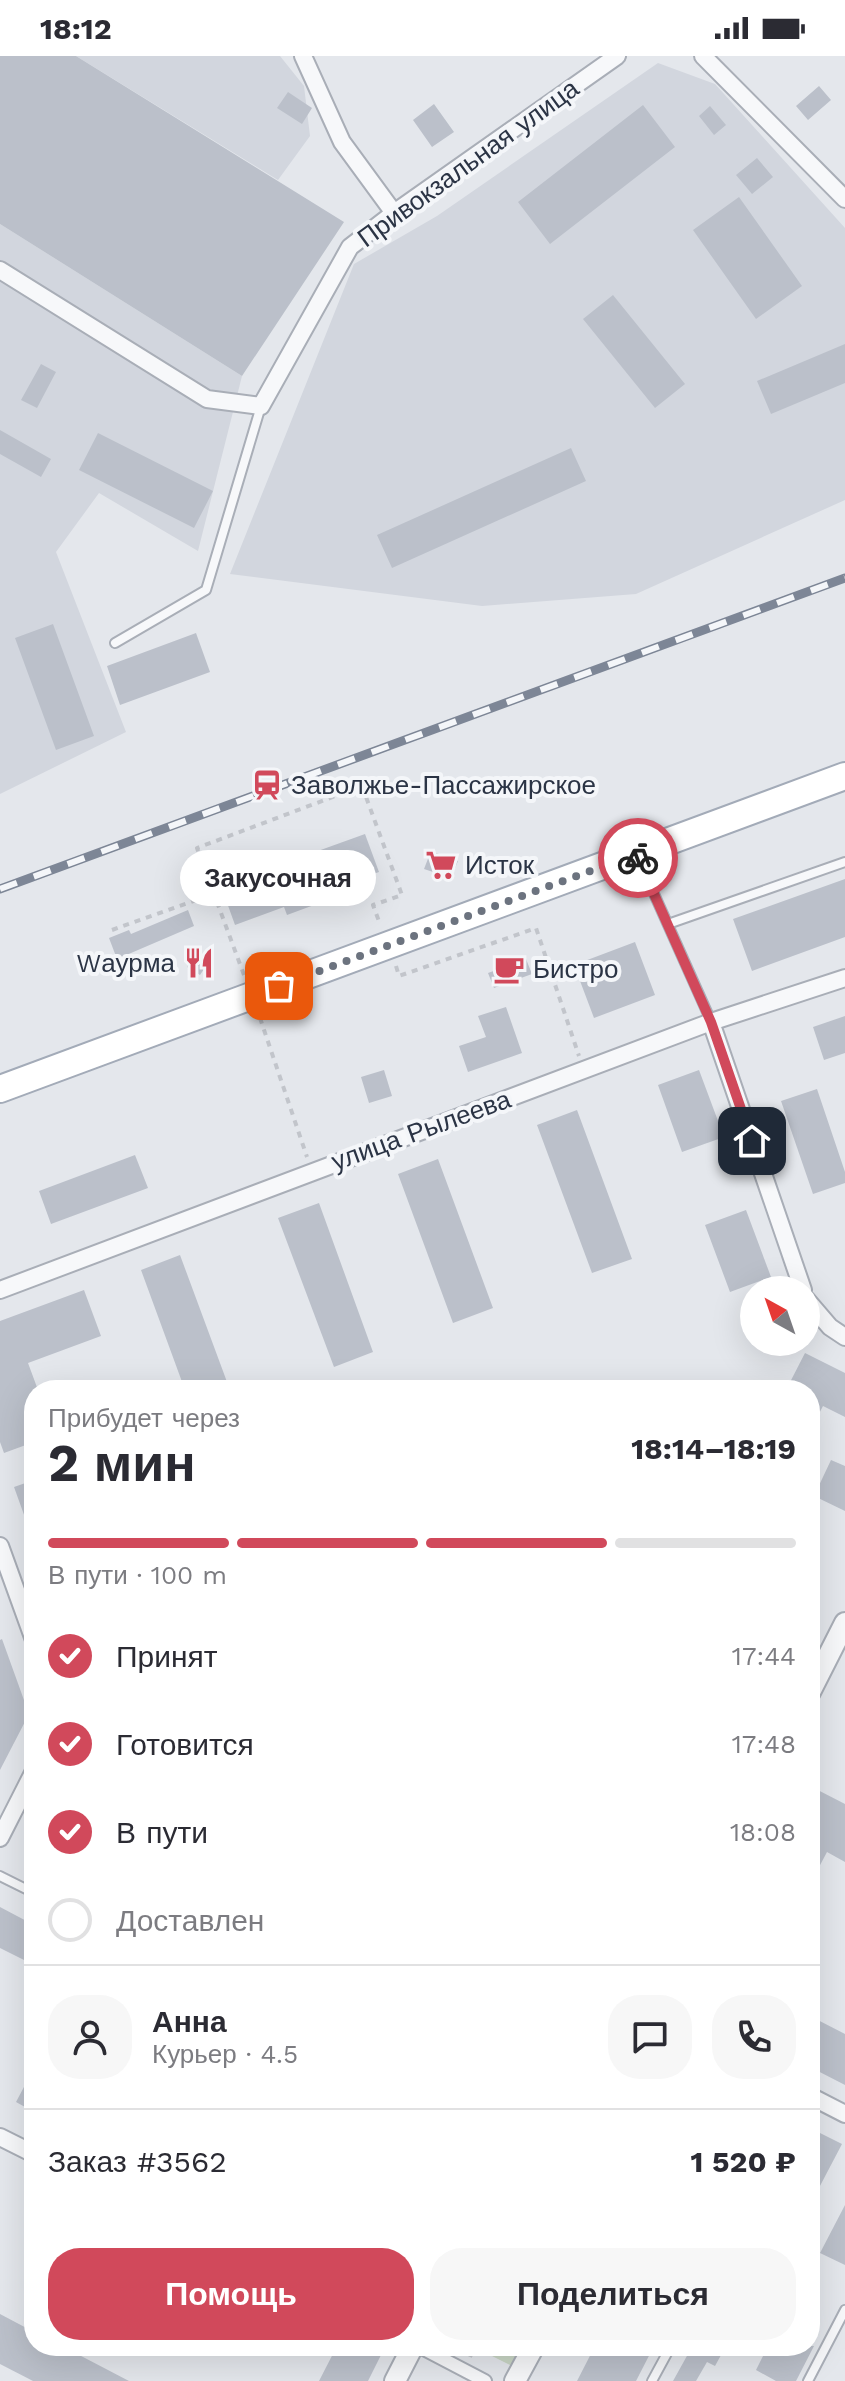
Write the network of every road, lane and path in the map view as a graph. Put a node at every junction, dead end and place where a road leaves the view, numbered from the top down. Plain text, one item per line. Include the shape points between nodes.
1 (303, 56) edge
2 (617, 56) edge
3 (703, 56) edge
4 (845, 199) edge
5 (394, 213) junction
6 (0, 270) edge
7 (261, 406) junction
8 (115, 643) dead end
9 (845, 776) edge
10 (636, 854) junction
11 (845, 862) edge
12 (213, 894) dead end
13 (668, 924) junction
14 (112, 930) dead end
15 (845, 978) edge
16 (711, 1022) junction
17 (0, 1089) edge
18 (798, 1276) edge
19 (0, 1290) edge
20 (820, 1315) edge
21 (845, 1337) edge
22 (0, 1546) edge
23 (24, 1612) edge
24 (845, 1623) edge
25 (838, 1655) edge
26 (820, 1679) edge
27 (24, 1791) edge
28 (0, 1838) edge
29 (0, 1876) edge
30 (24, 1888) edge
31 (820, 2101) edge
32 (845, 2114) edge
33 (0, 2137) edge
34 (24, 2149) edge
35 (845, 2310) edge
36 (409, 2356) edge
37 (435, 2356) edge
38 (529, 2356) edge
39 (666, 2356) edge
40 (395, 2381) edge
41 (485, 2381) edge
42 (515, 2381) edge
43 (652, 2381) edge
44 (808, 2381) edge

1 - 5 street via 342,142
2 - 5 street, Привокзальная улица
3 - 4 street
5 - 7 street, Привокзальная улица via 350,247
6 - 7 street via 207,399
7 - 8 lane via 206,590
9 - 10 main road
10 - 13 lane
10 - 17 main road
11 - 13 lane
12 - 14 path
13 - 16 lane
15 - 16 street, улица Рылеева
16 - 18 street
16 - 19 street, улица Рылеева
20 - 21 street
22 - 23 street
24 - 25 street
25 - 26 street
27 - 28 street
29 - 30 lane
31 - 32 street
33 - 34 street
35 - 44 lane
36 - 40 street
37 - 41 street
38 - 42 street
39 - 43 lane

